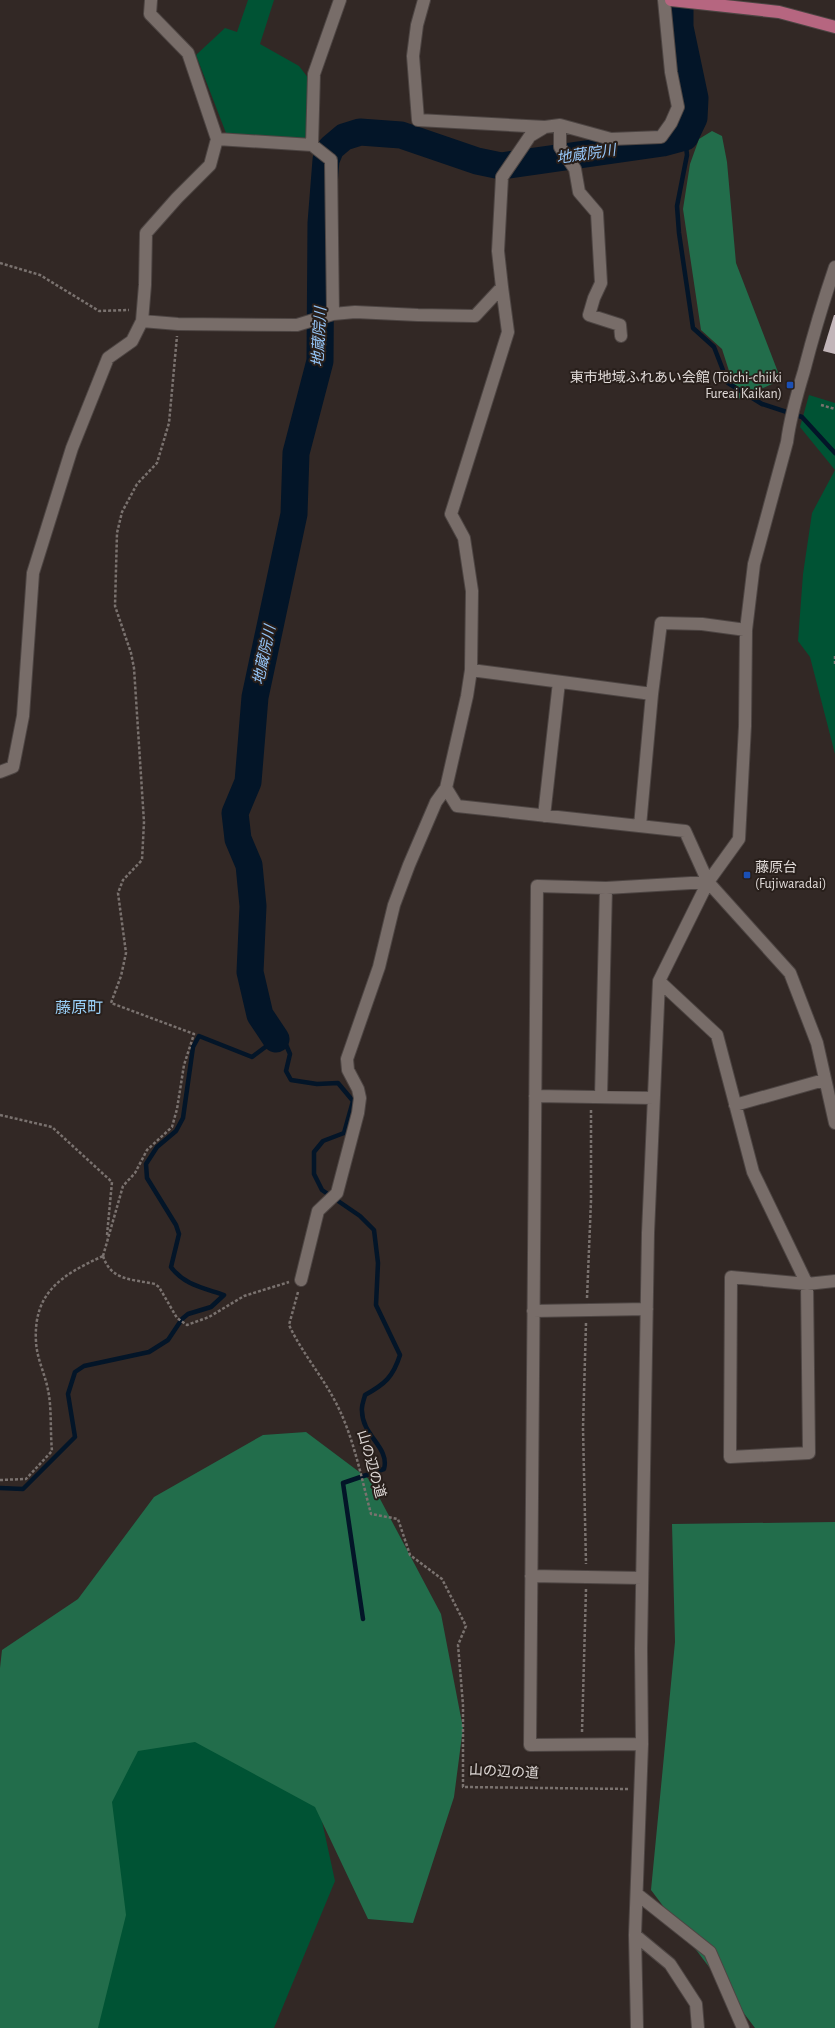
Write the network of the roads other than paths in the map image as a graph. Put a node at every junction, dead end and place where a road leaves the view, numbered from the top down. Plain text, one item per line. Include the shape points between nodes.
1 (151, 0) edge
2 (340, 0) edge
3 (424, 0) edge
4 (664, 0) edge
5 (672, 0) edge
6 (689, 1) edge
7 (714, 2) edge
8 (835, 27) edge
9 (560, 125) junction
10 (545, 127) junction
11 (217, 139) junction
12 (312, 145) junction
13 (835, 267) edge
14 (502, 287) junction
15 (333, 314) junction
16 (142, 315) junction
17 (621, 336) dead end
18 (746, 630) junction
19 (471, 670) junction
20 (559, 682) junction
21 (652, 694) junction
22 (0, 772) edge
23 (446, 788) junction
24 (544, 816) junction
25 (640, 826) junction
26 (708, 882) junction
27 (606, 888) junction
28 (659, 982) junction
29 (824, 1080) junction
30 (535, 1096) junction
31 (596, 1097) junction
32 (654, 1098) junction
33 (735, 1105) junction
34 (835, 1123) edge
35 (301, 1280) road end
36 (835, 1281) edge
37 (806, 1284) junction
38 (647, 1309) junction
39 (533, 1311) junction
40 (531, 1576) junction
41 (642, 1578) junction
42 (642, 1744) junction
43 (637, 1894) junction
44 (635, 1934) junction
45 (637, 2028) edge
46 (698, 2028) edge
47 (743, 2028) edge

1 - 11 street via 150,14 188,53
2 - 12 street via 314,74
3 - 10 street via 417,25 413,56 418,120
4 - 9 street via 671,72 678,107 661,137 611,139
5 - 6 main road
6 - 7 main road
7 - 8 main road via 779,12
9 - 10 street
9 - 17 street via 560,147 575,169 579,192 597,213 601,283 589,316 620,325
10 - 14 street via 530,136 502,177 498,251
11 - 12 street
11 - 16 street via 210,165 146,233 146,285
12 - 15 street via 331,160
13 - 18 street via 789,424 787,442 754,564
14 - 15 street via 475,316 355,312
14 - 19 street via 508,332 451,514 464,538 472,591
15 - 16 street via 297,325 178,324
16 - 22 street via 132,341 108,358 69,455 33,573 23,716 14,767
18 - 21 street via 702,624 662,623
18 - 26 street via 745,726 739,839
19 - 20 street
19 - 23 street
20 - 21 street
20 - 24 street
21 - 25 street
23 - 24 street via 457,806
23 - 35 street via 433,809 394,905 379,967 347,1059 348,1070 360,1098 358,1113 337,1193 318,1211
24 - 25 street
25 - 26 street via 685,831
26 - 27 street
26 - 28 street
26 - 29 street via 790,973 817,1043
27 - 30 street via 537,886
27 - 31 street
28 - 32 street
28 - 33 street via 717,1035
29 - 33 street
29 - 34 street
30 - 31 street
30 - 39 street
31 - 32 street
32 - 38 street
33 - 37 street via 753,1172
36 - 37 street
37 - 37 street via 731,1277 730,1458 809,1453
38 - 39 street
38 - 41 street
39 - 40 street
40 - 41 street
40 - 42 street via 530,1745
41 - 42 street
42 - 43 street
43 - 44 street
43 - 47 street via 710,1952
44 - 45 street
44 - 46 street via 670,1964 696,2004

